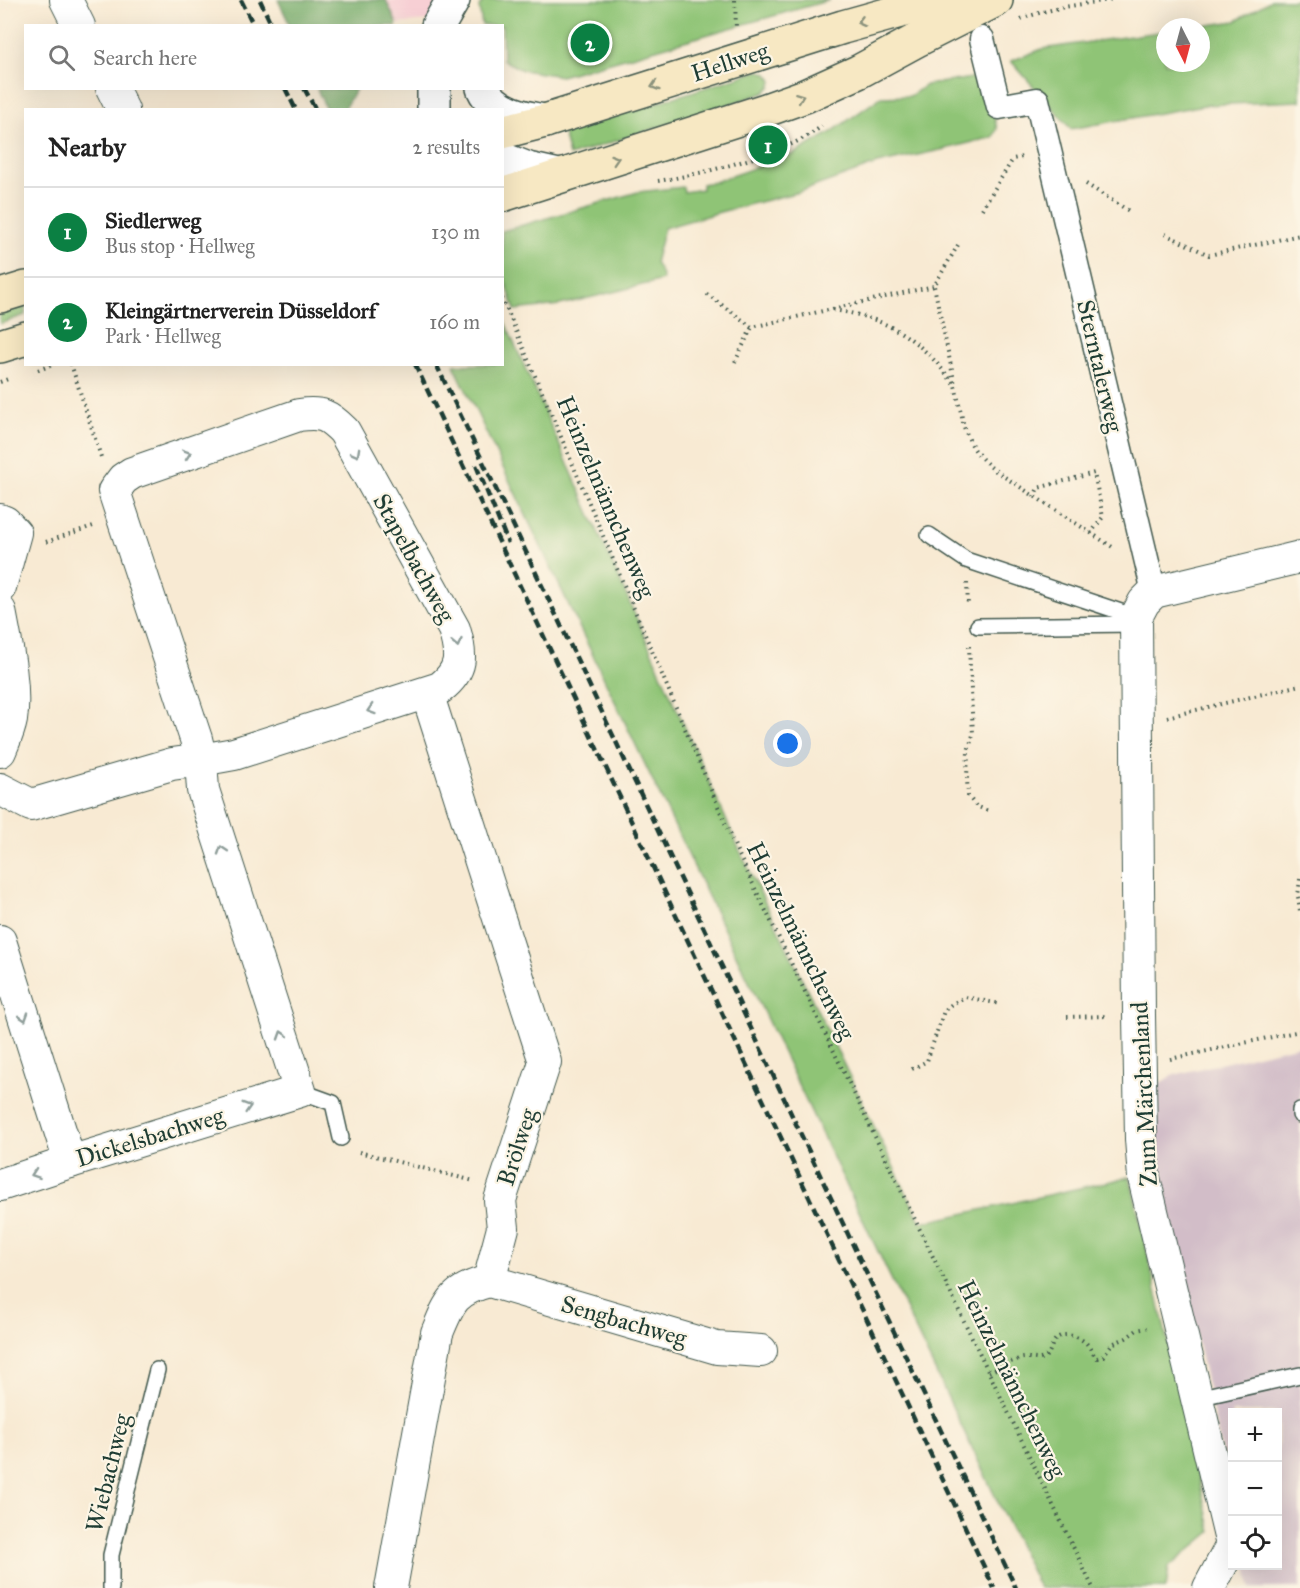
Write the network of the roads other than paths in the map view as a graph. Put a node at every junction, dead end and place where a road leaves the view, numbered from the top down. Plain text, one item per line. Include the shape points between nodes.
1 (66, 0) edge
2 (453, 0) edge
3 (459, 0) edge
4 (959, 0) edge
5 (996, 0) edge
6 (78, 24) edge
7 (439, 24) edge
8 (460, 24) edge
9 (982, 39) dead end
10 (113, 90) edge
11 (486, 98) edge
12 (122, 108) edge
13 (501, 108) edge
14 (504, 110) edge
15 (545, 121) junction
16 (504, 131) edge
17 (504, 160) edge
18 (559, 176) junction
19 (504, 194) edge
20 (24, 289) edge
21 (0, 296) edge
22 (24, 339) edge
23 (0, 346) edge
24 (0, 520) edge
25 (929, 535) dead end
26 (1300, 557) edge
27 (1152, 582) junction
28 (0, 587) edge
29 (0, 611) edge
30 (1136, 621) junction
31 (978, 626) dead end
32 (427, 693) junction
33 (0, 751) edge
34 (201, 760) junction
35 (0, 789) edge
36 (0, 941) edge
37 (300, 1091) junction
38 (341, 1138) road end
39 (70, 1162) junction
40 (0, 1185) edge
41 (489, 1281) junction
42 (761, 1351) dead end
43 (157, 1370) dead end
44 (1300, 1376) edge
45 (1197, 1398) junction
46 (111, 1588) edge
47 (391, 1588) edge
48 (1209, 1588) edge

1 - 6 street
2 - 7 street
3 - 8 street
4 -> 15 main road, Hellweg via 843,27
18 -> 5 main road via 805,96
9 - 27 street, Sterntalerweg via 999,107 1037,100
10 - 12 street
11 - 13 street
14 - 15 street
15 - 16 main road, Hellweg
17 - 18 street
18 - 19 main road
20 - 21 main road
22 - 23 main road
24 - 28 street via 15,533
25 - 30 lane via 966,560
26 - 27 street
27 - 30 street
29 - 33 street via 12,694 11,719
30 - 31 lane
30 - 45 street, Zum Märchenland via 1143,1178
32 -> 34 street, Stapelbachweg via 234,754
34 -> 32 street, Stapelbachweg via 118,504 123,479 288,418 316,413 331,417 344,430 454,629 460,662 451,680
32 - 41 street, Brölweg via 545,1062 500,1200 503,1228
34 - 35 street, Stapelbachweg via 172,764 31,805
37 -> 34 street via 203,790
36 -> 39 street
37 - 38 lane via 333,1103
39 -> 37 street, Dickelsbachweg
39 -> 40 street, Dickelsbachweg
41 - 42 street, Sengbachweg via 717,1348
41 - 47 street via 462,1290 447,1308 438,1333
43 - 46 lane, Wiebachweg via 111,1555
44 - 45 lane
45 - 48 street, Zum Märchenland via 1232,1545

